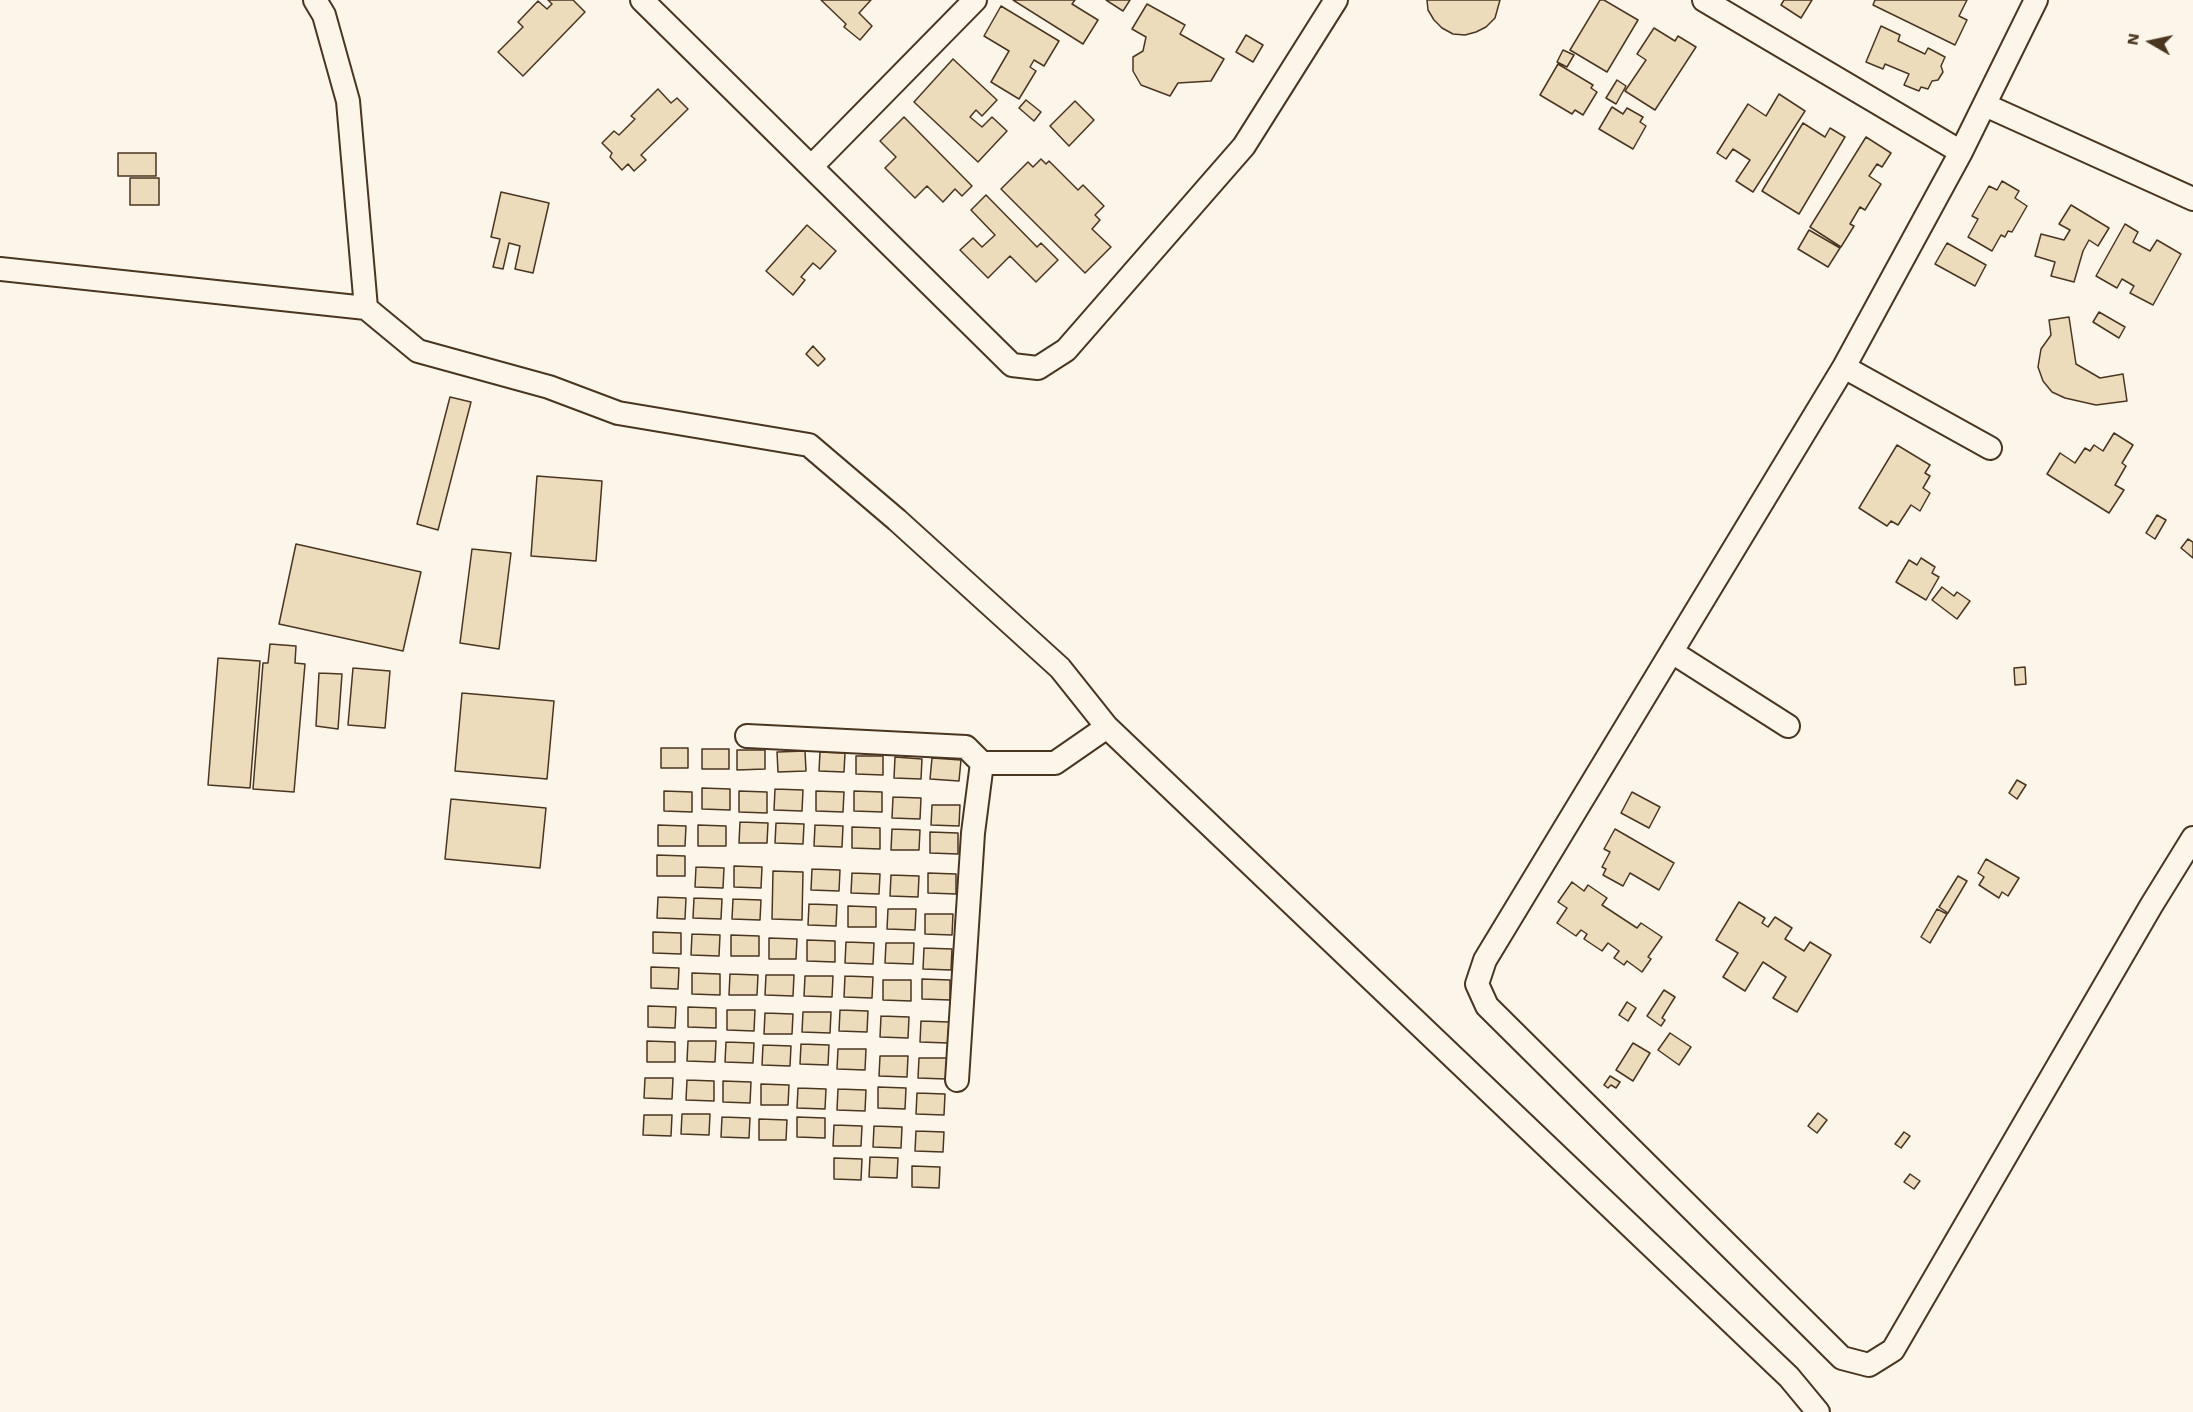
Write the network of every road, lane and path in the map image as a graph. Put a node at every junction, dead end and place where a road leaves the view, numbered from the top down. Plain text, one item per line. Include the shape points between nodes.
1 (315, 0) edge
2 (642, 0) edge
3 (975, 0) edge
4 (1336, 0) edge
5 (1704, 0) edge
6 (2036, 0) edge
7 (1985, 105) junction
8 (1961, 152) junction
9 (812, 166) junction
10 (2193, 199) edge
11 (0, 269) edge
12 (366, 308) junction
13 (1844, 367) junction
14 (1990, 448) dead end
15 (1672, 652) junction
16 (1788, 726) dead end
17 (1107, 727) junction
18 (747, 736) dead end
19 (982, 763) junction
20 (2193, 838) edge
21 (957, 1080) dead end
22 (1818, 1412) edge

1 - 12 street via 324,15 348,101
2 - 9 street
3 - 9 street
4 - 9 street via 1244,146 1066,350 1038,368 1012,365
5 - 8 street
6 - 7 street
7 - 8 street
7 - 10 street
8 - 13 street
11 - 12 street
12 - 17 street via 418,351 549,387 618,412 809,445 1060,668
13 - 14 street
13 - 15 street
15 - 16 street
15 - 20 street via 1485,960 1477,984 1487,1006 1842,1359 1869,1365 1893,1350
17 - 19 street via 1055,763
17 - 22 street via 1790,1377
18 - 19 street via 966,747
19 - 21 street via 973,833

